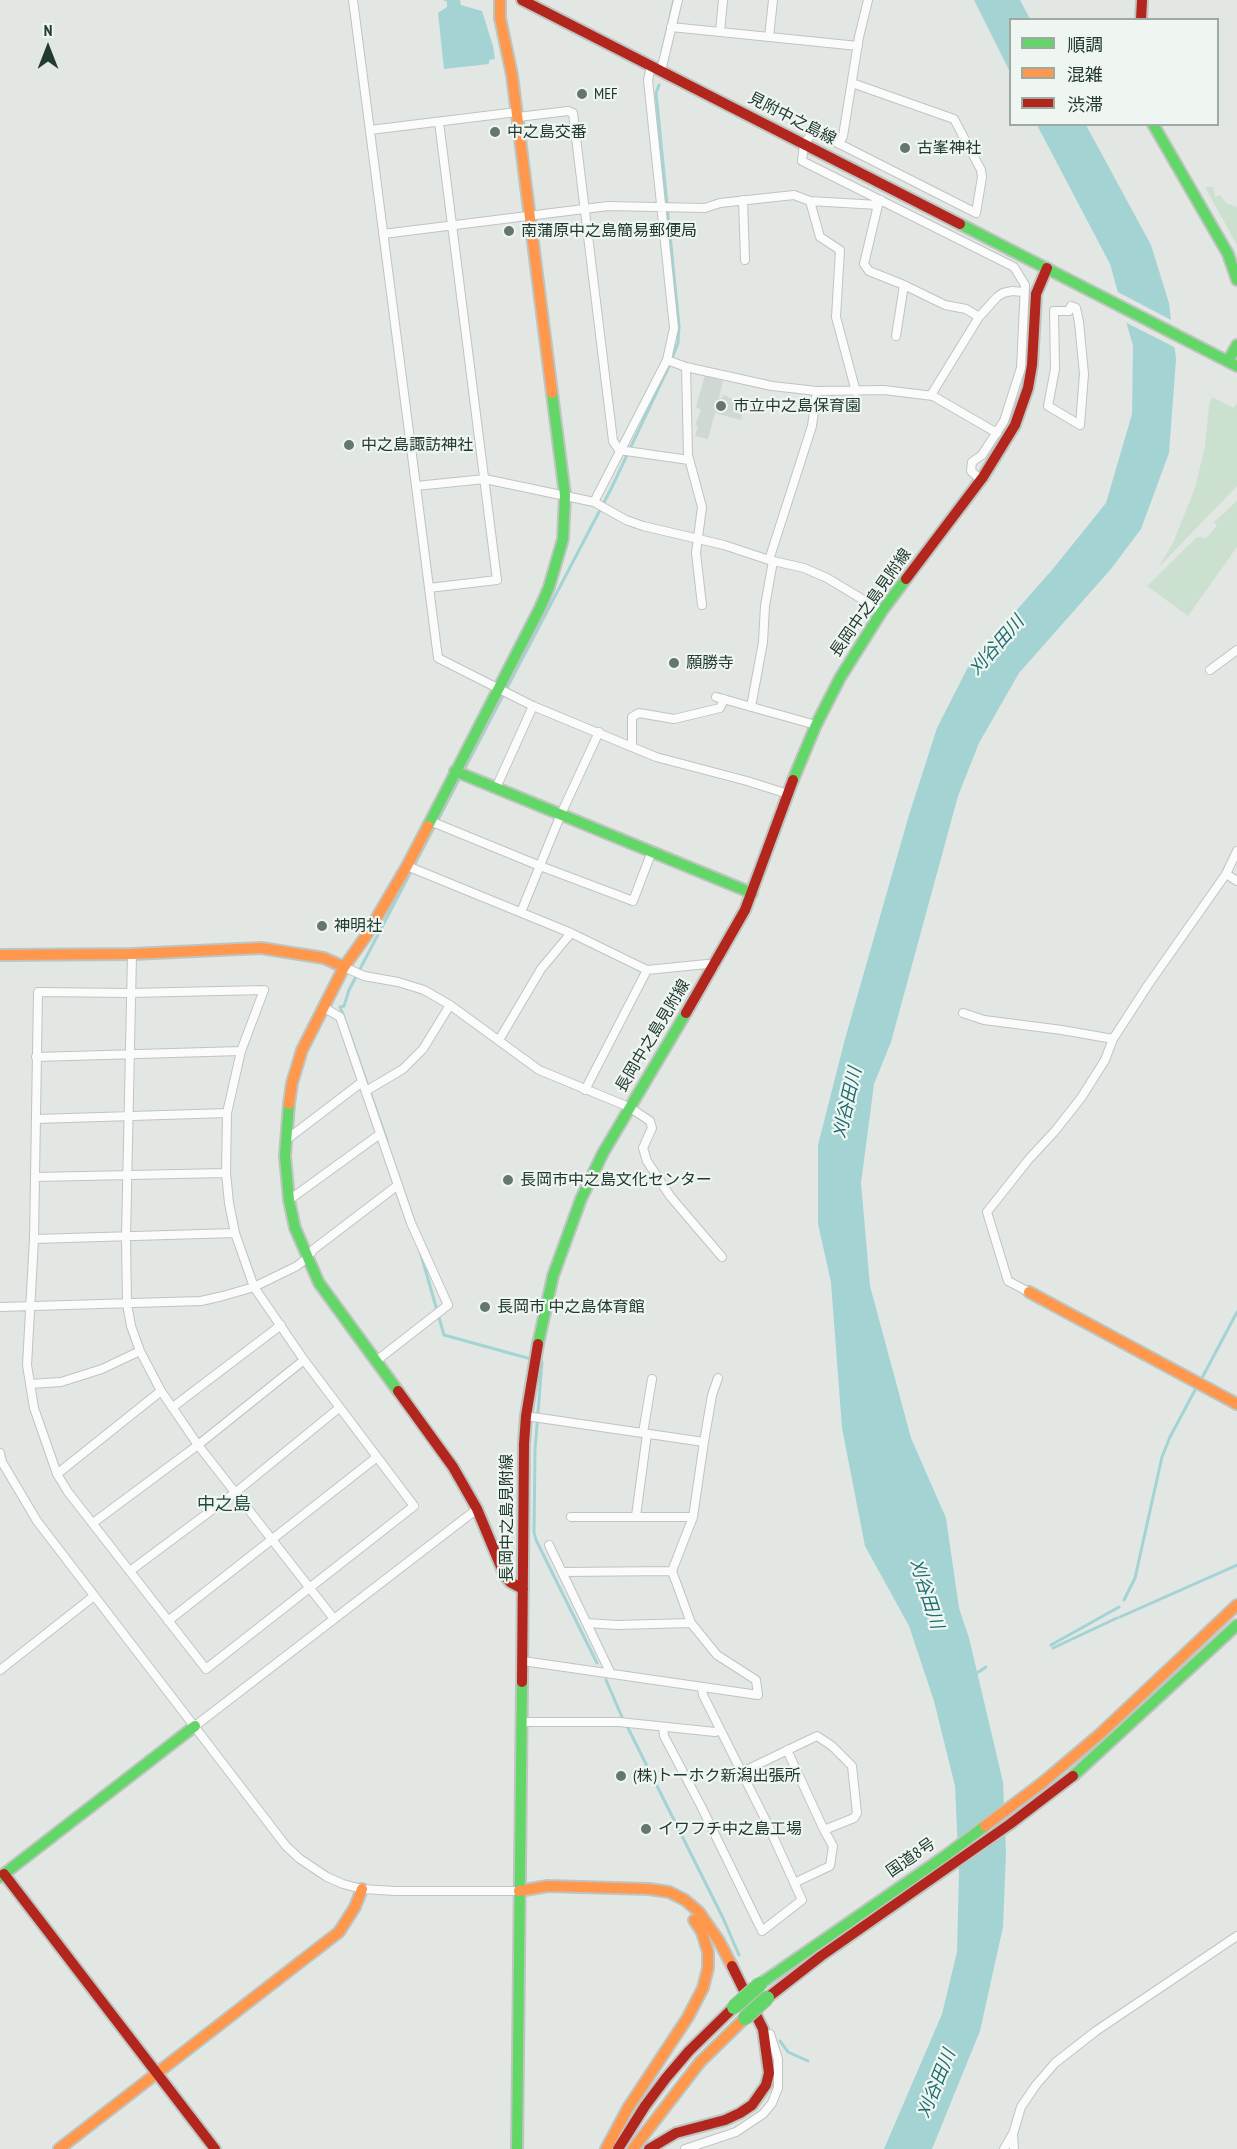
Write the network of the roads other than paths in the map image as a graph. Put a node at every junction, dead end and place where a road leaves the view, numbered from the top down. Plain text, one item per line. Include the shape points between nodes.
1 (353, 0) edge
2 (500, 0) edge
3 (522, 0) edge
4 (678, 0) edge
5 (723, 0) edge
6 (773, 0) edge
7 (868, 0) edge
8 (1142, 0) edge
9 (1141, 18) edge
10 (671, 27) junction
11 (720, 32) junction
12 (769, 37) junction
13 (858, 46) junction
14 (656, 68) junction
15 (852, 83) junction
16 (517, 114) junction
17 (439, 122) junction
18 (1155, 126) edge
19 (370, 130) junction
20 (804, 144) junction
21 (839, 144) junction
22 (743, 200) junction
23 (810, 201) junction
24 (880, 203) junction
25 (584, 208) junction
26 (661, 208) junction
27 (531, 215) junction
28 (452, 225) junction
29 (383, 234) junction
30 (745, 260) dead end
31 (1047, 268) junction
32 (1237, 280) edge
33 (904, 285) junction
34 (1024, 292) junction
35 (979, 317) junction
36 (896, 336) dead end
37 (1237, 345) edge
38 (667, 360) junction
39 (1232, 364) edge
40 (686, 367) junction
41 (817, 391) junction
42 (856, 392) junction
43 (931, 395) junction
44 (1080, 425) joint
45 (998, 433) junction
46 (619, 450) junction
47 (689, 460) junction
48 (485, 479) junction
49 (981, 480) junction
50 (416, 486) junction
51 (566, 495) junction
52 (594, 502) junction
53 (698, 538) junction
54 (771, 561) junction
55 (429, 588) junction
56 (702, 605) dead end
57 (882, 611) junction
58 (1237, 650) edge
59 (1210, 670) dead end
60 (498, 688) junction
61 (533, 706) junction
62 (751, 707) junction
63 (816, 725) junction
64 (598, 732) junction
65 (632, 746) junction
66 (455, 771) junction
67 (496, 788) junction
68 (788, 794) junction
69 (561, 814) junction
70 (430, 821) junction
71 (652, 851) junction
72 (1237, 851) edge
73 (407, 866) junction
74 (540, 866) junction
75 (1226, 874) junction
76 (1237, 881) edge
77 (752, 892) junction
78 (521, 912) junction
79 (571, 933) junction
80 (132, 954) junction
81 (0, 955) edge
82 (716, 965) junction
83 (344, 967) junction
84 (647, 970) junction
85 (130, 993) junction
86 (450, 1005) junction
87 (323, 1007) junction
88 (963, 1013) dead end
89 (1113, 1039) junction
90 (499, 1040) junction
91 (242, 1051) junction
92 (129, 1054) junction
93 (36, 1057) junction
94 (362, 1082) junction
95 (585, 1090) junction
96 (366, 1091) junction
97 (629, 1107) junction
98 (227, 1113) junction
99 (128, 1115) junction
100 (37, 1119) junction
101 (380, 1134) junction
102 (286, 1140) junction
103 (226, 1173) junction
104 (128, 1176) junction
105 (35, 1177) junction
106 (398, 1185) junction
107 (289, 1200) junction
108 (235, 1233) junction
109 (126, 1237) junction
110 (34, 1239) junction
111 (722, 1257) dead end
112 (307, 1258) junction
113 (254, 1287) junction
114 (1029, 1292) joint
115 (127, 1304) junction
116 (31, 1306) junction
117 (0, 1307) edge
118 (281, 1325) junction
119 (140, 1351) junction
120 (304, 1360) junction
121 (376, 1361) junction
122 (718, 1378) dead end
123 (652, 1379) dead end
124 (30, 1384) junction
125 (161, 1391) junction
126 (1237, 1404) edge
127 (172, 1407) junction
128 (339, 1408) junction
129 (526, 1416) junction
130 (645, 1434) junction
131 (704, 1442) junction
132 (198, 1445) junction
133 (0, 1453) edge
134 (377, 1457) junction
135 (1, 1463) edge
136 (57, 1474) junction
137 (236, 1492) junction
138 (477, 1509) junction
139 (636, 1516) junction
140 (571, 1517) dead end
141 (693, 1517) junction
142 (93, 1523) junction
143 (272, 1540) junction
144 (549, 1545) dead end
145 (130, 1571) junction
146 (672, 1571) junction
147 (562, 1572) junction
148 (310, 1588) junction
149 (523, 1589) junction
150 (94, 1596) junction
151 (1237, 1605) edge
152 (334, 1619) junction
153 (168, 1621) junction
154 (587, 1623) junction
155 (691, 1623) junction
156 (1237, 1625) edge
157 (523, 1661) junction
158 (0, 1670) edge
159 (611, 1674) junction
160 (702, 1688) junction
161 (522, 1722) junction
162 (195, 1726) junction
163 (663, 1727) junction
164 (720, 1730) junction
165 (787, 1750) junction
166 (742, 1772) junction
167 (824, 1830) junction
168 (1, 1874) edge
169 (794, 1883) junction
170 (362, 1889) junction
171 (519, 1891) junction
172 (1237, 1936) edge
173 (732, 1968) junction
174 (157, 2073) junction
175 (1013, 2134) junction
176 (59, 2149) edge
177 (215, 2149) edge
178 (517, 2149) edge
179 (606, 2149) edge
180 (618, 2149) edge
181 (633, 2149) edge
182 (650, 2149) edge
183 (685, 2149) edge
184 (1004, 2149) edge
185 (1014, 2149) edge

1 - 19 street
2 - 16 main road
3 - 14 main road, 見附中之島線
4 - 10 street
5 - 11 street
6 - 12 street
7 - 13 street
8 - 9 main road
10 - 11 street
10 - 14 street
11 - 12 street
12 - 13 street
13 - 15 street
14 - 20 main road, 見附中之島線
14 - 26 street via 648,80
15 - 21 street
15 - 21 street via 954,119 981,171 976,213
16 - 17 street
16 - 25 street via 573,112
16 - 27 main road
17 - 19 street
17 - 28 street
18 - 32 main road via 1228,254
19 - 29 street
20 - 21 street via 818,133
20 - 24 street via 802,161
20 - 31 main road, 見附中之島線
22 - 23 street via 794,195
22 - 26 street via 705,208
22 - 30 street
23 - 24 street
23 - 42 street via 820,237 840,250 836,317
24 - 33 street via 864,264 869,271
24 - 34 street via 1014,267 1025,285
25 - 26 street
25 - 27 street
25 - 46 street via 613,441
26 - 38 street via 674,328
27 - 28 street
27 - 51 main road
28 - 29 street
28 - 48 street
29 - 50 street
31 - 39 main road, 見附中之島線
31 - 49 main road, 長岡中之島見附線 via 1035,294 1032,365 1022,407
33 - 35 street
33 - 36 street
34 - 35 street via 1003,293
34 - 45 street via 1022,368
35 - 43 street
37 - 39 main road
38 - 40 street
38 - 46 street
40 - 41 street via 772,386
40 - 47 street
41 - 42 street
41 - 54 street via 812,426
42 - 43 street via 884,390
43 - 45 street
44 - 44 street via 1048,406 1055,369 1054,311 1069,311 1071,306 1076,308 1079,322 1084,374
45 - 49 street via 972,462 970,471
46 - 47 street
46 - 52 street
47 - 53 street via 702,507
48 - 50 street
48 - 51 street
48 - 55 street via 497,580
49 - 57 main road, 長岡中之島見附線
50 - 55 street
51 - 52 street
51 - 60 main road via 563,539 549,587
52 - 53 street via 643,526
53 - 54 street
53 - 56 street
54 - 57 street via 827,578
54 - 62 street via 763,642
55 - 60 street via 438,658
57 - 63 main road, 長岡中之島見附線
58 - 59 street
60 - 61 street
60 - 66 main road
61 - 64 street
61 - 67 street
62 - 63 street
62 - 65 street via 720,698 720,708 674,719 639,713 632,717
63 - 68 main road, 長岡中之島見附線
64 - 65 street
64 - 69 street
65 - 68 street via 656,757
66 - 67 main road
66 - 70 main road
67 - 69 main road
68 - 77 main road, 長岡中之島見附線
69 - 71 main road
69 - 74 street
70 - 73 main road
70 - 74 street
71 - 74 street via 633,901
71 - 77 main road
72 - 75 street
73 - 78 street
73 - 83 main road
74 - 78 street
75 - 76 street
75 - 89 street
77 - 82 main road, 長岡中之島見附線
78 - 79 street
79 - 84 street
79 - 90 street via 541,969
80 - 81 main road
80 - 83 main road via 261,948 324,958
80 - 85 street
82 - 84 street
82 - 97 main road, 長岡中之島見附線
83 - 86 street via 363,976 411,986
83 - 87 main road
84 - 95 street
85 - 91 street via 264,990
85 - 92 street
85 - 93 street via 38,992
86 - 90 street
86 - 96 street via 423,1049 403,1069
87 - 94 street via 340,1017
87 - 102 main road via 297,1063
88 - 89 street via 984,1020
89 - 114 street via 1081,1098 987,1212 1008,1281
90 - 95 street via 538,1070
91 - 92 street
91 - 98 street
92 - 93 street
92 - 99 street
93 - 100 street
94 - 96 street
94 - 102 street
95 - 97 street
96 - 101 street
97 - 111 street via 652,1125 643,1148 657,1179
97 - 129 main road, 長岡中之島見附線 via 586,1189 553,1276
98 - 99 street
98 - 103 street
99 - 100 street
99 - 104 street
100 - 105 street
101 - 106 street
101 - 107 street
102 - 107 main road
103 - 104 street
103 - 108 street
104 - 105 street
104 - 109 street
105 - 110 street
106 - 112 street
106 - 121 street via 448,1305
107 - 112 main road
108 - 109 street
108 - 113 street
109 - 110 street
109 - 115 street
110 - 116 street
112 - 113 street
112 - 121 main road via 332,1303
113 - 115 street via 201,1301
113 - 118 street
114 - 126 main road
115 - 116 street
115 - 119 street
116 - 117 street
116 - 124 street via 27,1365
118 - 120 street
118 - 127 street
119 - 124 street via 61,1382
119 - 125 street
120 - 128 street
120 - 132 street
121 - 138 main road via 453,1467
122 - 131 street
123 - 130 street
124 - 136 street via 34,1408
125 - 127 street
125 - 136 street
127 - 132 street
128 - 134 street
128 - 137 street
129 - 130 street
129 - 149 main road, 長岡中之島見附線
130 - 131 street
130 - 139 street
131 - 141 street
132 - 137 street
132 - 142 street
133 - 135 street
134 - 143 street
134 - 148 street via 414,1506
135 - 150 street via 37,1521
136 - 142 street
137 - 143 street
137 - 145 street
138 - 149 main road via 504,1574
138 - 152 street
139 - 140 street
139 - 141 street
141 - 146 street
142 - 145 street
143 - 148 street
143 - 153 street
144 - 147 street
145 - 153 street
146 - 147 street
146 - 155 street
147 - 154 street
148 - 152 street
148 - 153 street via 206,1669
149 - 157 main road, 長岡中之島見附線
150 - 158 street
150 - 162 street
151 - 180 main road, 国道8号, bridge via 1042,1784 760,1984 690,2050 645,2106
152 - 162 street
154 - 155 street
154 - 159 street
155 - 160 street via 717,1655 756,1680 758,1695
156 - 181 main road, 国道8号, bridge via 1117,1737 1041,1800 767,1998 700,2062
157 - 159 street
157 - 161 main road, 長岡中之島見附線
159 - 160 street
160 - 164 street
161 - 163 street via 619,1722
161 - 171 main road, 長岡中之島見附線
162 - 168 main road
162 - 170 street via 293,1852 327,1877
163 - 164 street
163 - 169 street via 664,1736 762,1931 802,1900
164 - 166 street
165 - 166 street
165 - 167 street
165 - 167 street via 818,1736 852,1766 857,1813 854,1818
166 - 169 street
167 - 169 street via 833,1846 830,1866
168 - 174 main road
170 - 171 street
170 - 174 main road via 339,1932
171 - 173 main road via 548,1886 669,1892 699,1912
171 - 178 main road, 長岡中之島見附線
171 - 179 main road via 657,1896 688,1913 705,1938 708,1968 698,2000
172 - 175 street via 1055,2063 1021,2107
173 - 182 main road via 763,2029 769,2073 766,2085 752,2105 740,2113 676,2133
173 - 183 street via 743,1976 772,2039 778,2059 778,2088 772,2103 750,2124
174 - 176 main road
174 - 177 main road
175 - 184 street
175 - 185 street

